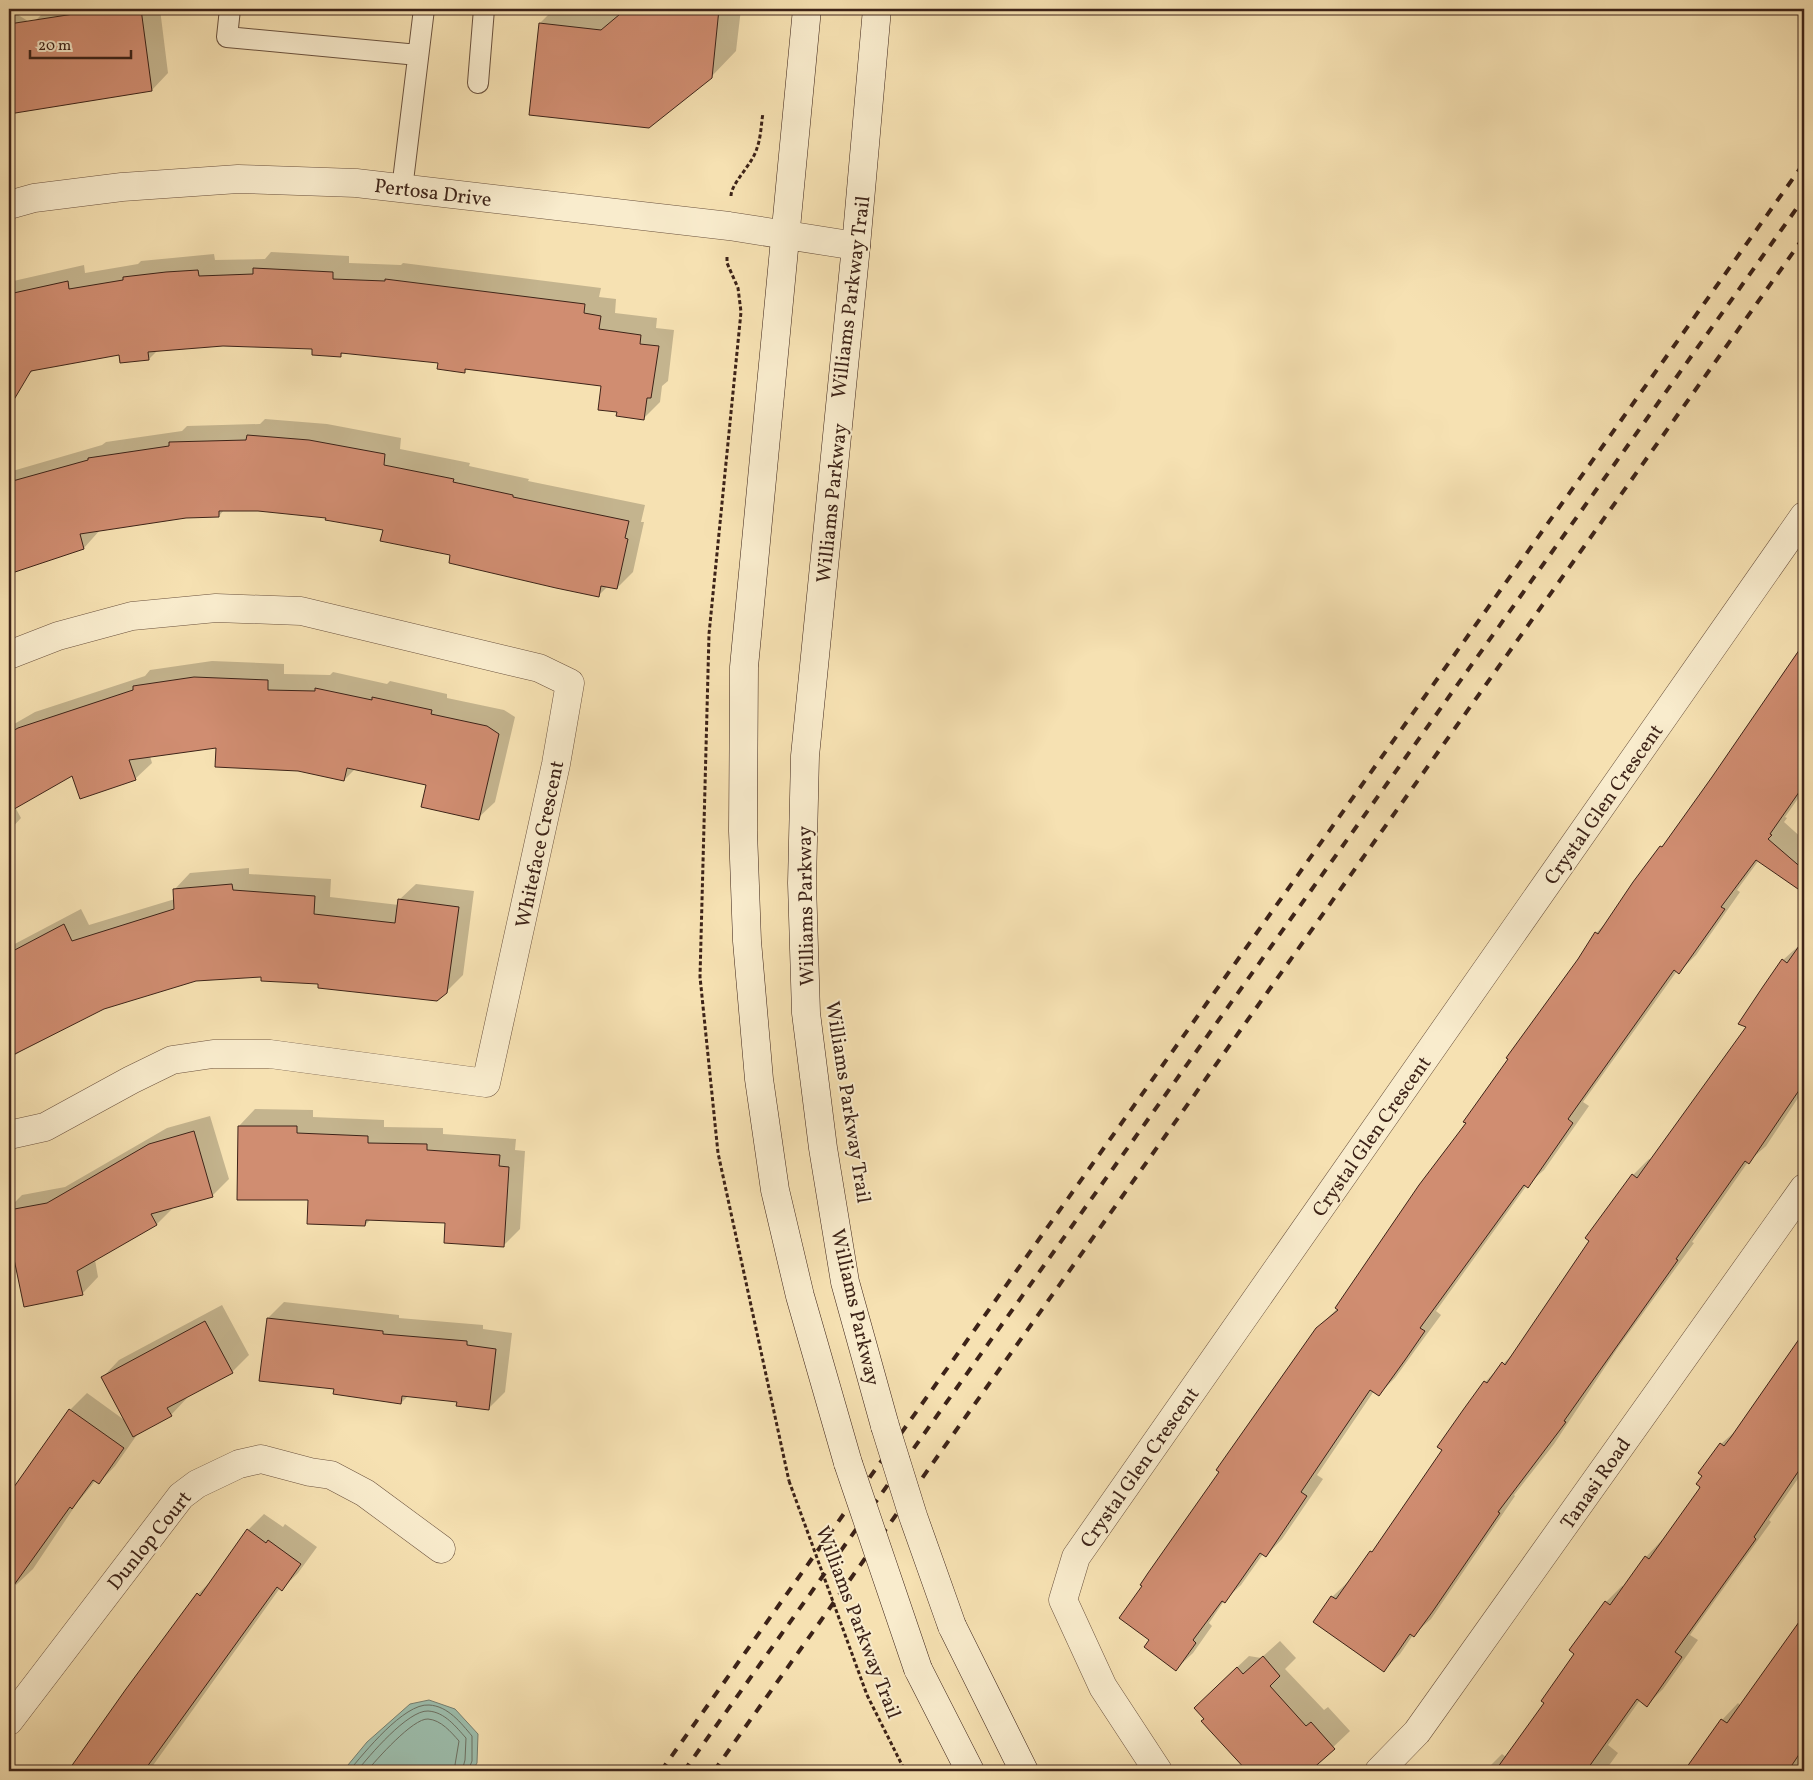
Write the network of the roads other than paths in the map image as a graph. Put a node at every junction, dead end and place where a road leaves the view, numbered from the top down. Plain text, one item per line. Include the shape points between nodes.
1 (230, 9) edge
2 (424, 9) edge
3 (484, 9) edge
4 (807, 9) edge
5 (877, 9) edge
6 (418, 55) junction
7 (478, 83) dead end
8 (402, 189) junction
9 (9, 205) edge
10 (786, 236) junction
11 (856, 246) junction
12 (1804, 516) edge
13 (9, 655) edge
14 (9, 1135) edge
15 (1804, 1188) edge
16 (441, 1549) dead end
17 (9, 1720) edge
18 (970, 1771) edge
19 (1024, 1771) edge
20 (1158, 1771) edge
21 (1379, 1771) edge

1 - 6 lane via 228,37
2 - 6 lane
3 - 7 lane
4 - 10 street
5 - 11 street, Williams Parkway
6 - 8 lane
8 - 9 street, Pertosa Drive via 356,183 238,179 122,187 34,198
8 - 10 street, Pertosa Drive via 729,226
10 - 11 street, Pertosa Drive
10 - 18 street, bridge via 744,667 743,831 747,940 759,1079 775,1190 800,1296 848,1463 918,1669
11 - 19 street, Williams Parkway, bridge via 805,756 802,883 806,1014 845,1282 885,1426 952,1626
12 - 20 street, Crystal Glen Crescent via 1076,1557 1063,1600 1103,1687
13 - 14 street, Whiteface Crescent via 58,636 132,616 216,608 301,611 539,668 570,683 556,764 486,1083 270,1054 213,1054 172,1060 45,1128
15 - 21 street, Tanasi Road via 1418,1732
16 - 17 street, Dunlop Court via 365,1493 331,1475 261,1459 239,1464 197,1484 181,1496

